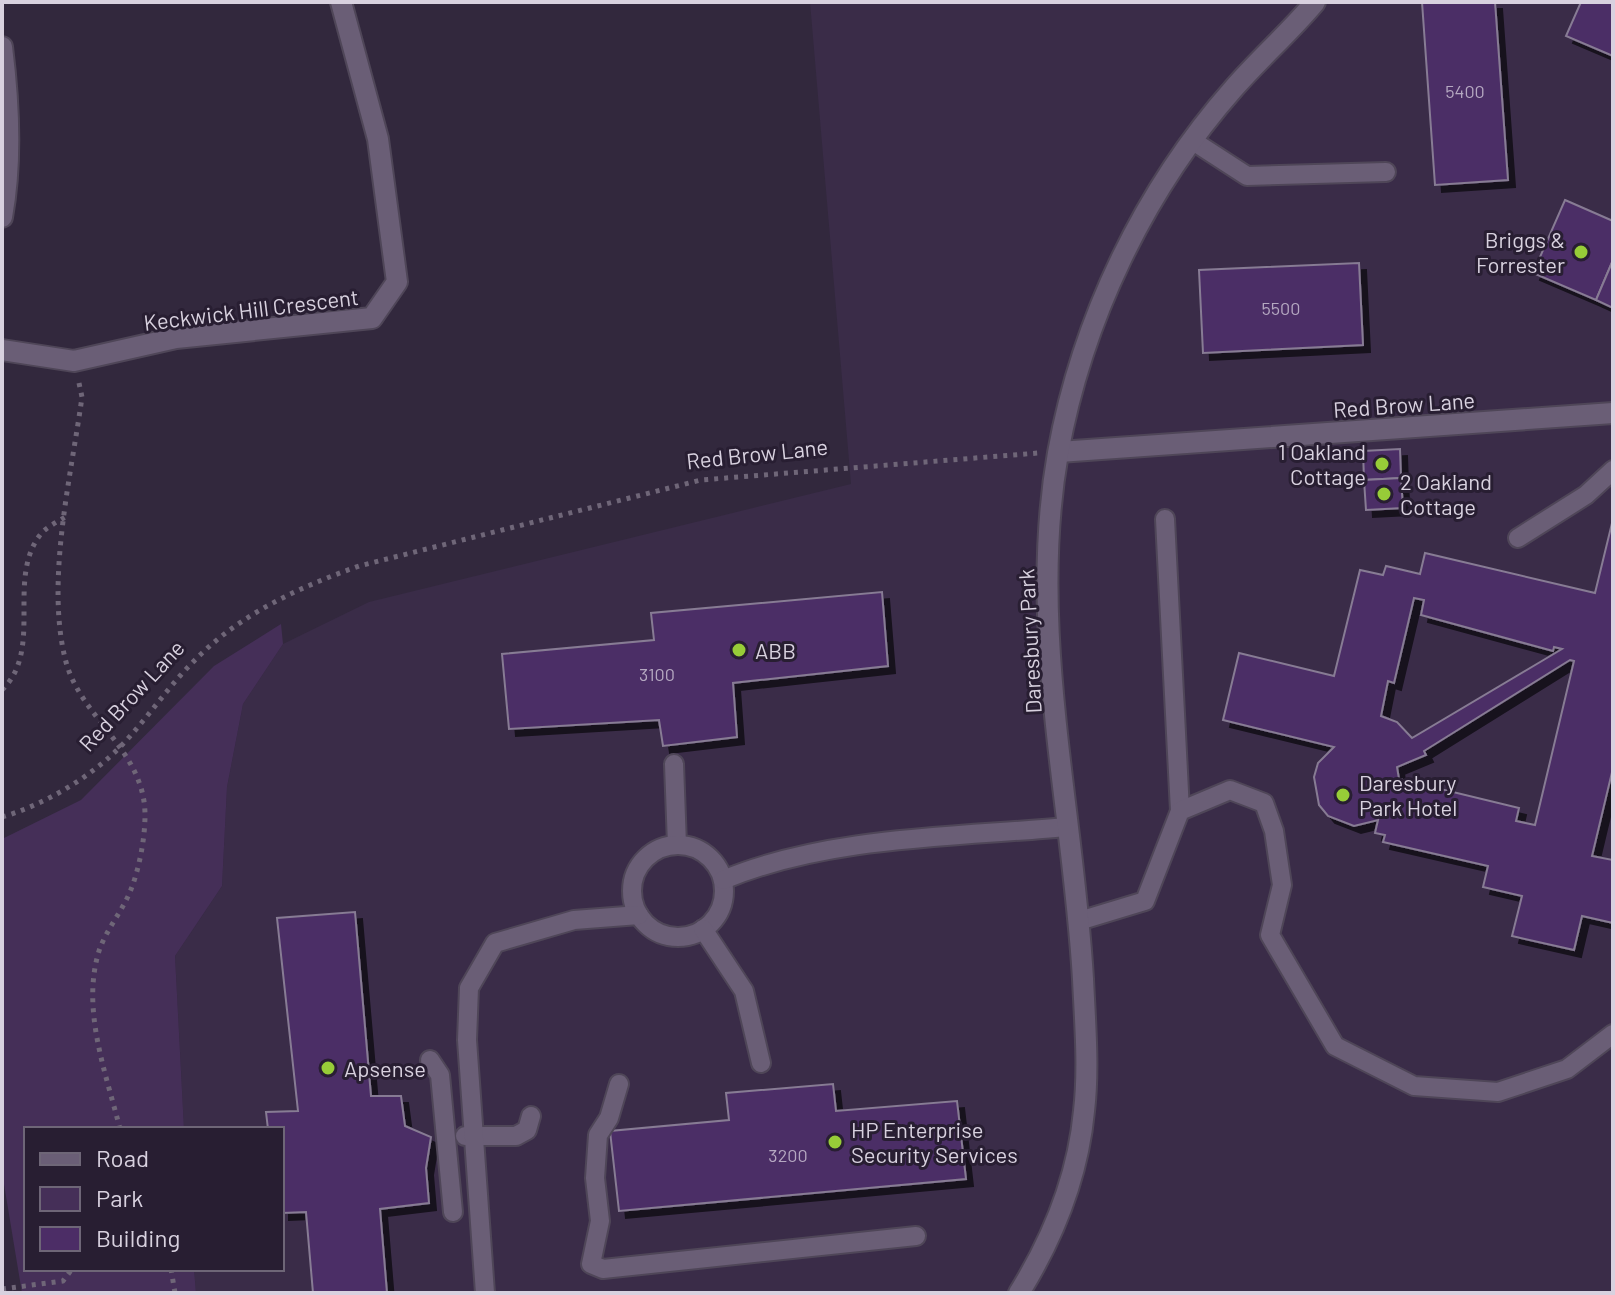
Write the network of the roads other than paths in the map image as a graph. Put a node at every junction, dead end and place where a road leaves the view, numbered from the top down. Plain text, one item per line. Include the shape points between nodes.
1 (341, 2) edge
2 (1315, 2) edge
3 (2, 47) edge
4 (1193, 141) junction
5 (1386, 172) dead end
6 (2, 217) edge
7 (2, 350) edge
8 (1613, 413) edge
9 (1059, 452) junction
10 (1613, 470) edge
11 (1165, 519) dead end
12 (1518, 538) dead end
13 (674, 764) dead end
14 (1180, 811) junction
15 (1068, 827) junction
16 (677, 845) junction
17 (723, 880) junction
18 (639, 915) junction
19 (1079, 921) junction
20 (703, 929) junction
21 (1613, 1034) edge
22 (430, 1060) dead end
23 (761, 1063) dead end
24 (619, 1084) dead end
25 (531, 1116) dead end
26 (474, 1136) junction
27 (446, 1137) junction
28 (453, 1212) dead end
29 (916, 1236) dead end
30 (485, 1293) edge
31 (1019, 1293) edge

1 - 7 street, Keckwick Hill Crescent via 378,139 397,282 372,318 176,338 74,361
2 - 4 street, Daresbury Park via 1233,89
3 - 6 street via 8,172
4 - 5 lane via 1247,176
4 - 9 street, Daresbury Park via 1148,204 1111,281 1084,353
8 - 9 street, Red Brow Lane
9 - 15 street, Daresbury Park via 1046,590
10 - 12 lane via 1586,495
11 - 14 lane
13 - 16 lane
14 - 19 lane via 1145,901
14 - 21 lane via 1230,790 1264,803 1282,885 1270,935 1335,1046 1414,1086 1498,1092 1567,1069
15 - 17 lane via 832,849 764,862
15 - 19 street, Daresbury Park
16 - 17 lane via 706,854
16 - 18 lane via 652,853 642,863 632,889
17 - 20 lane via 721,908
18 - 20 lane via 661,933 690,935
18 - 26 lane via 574,920 495,943 469,988
19 - 31 street, Daresbury Park via 1084,1111 1063,1200 1045,1250
20 - 23 lane via 744,991
22 - 27 lane via 440,1075
24 - 29 lane via 598,1135 600,1221 591,1264 603,1269
25 - 26 lane via 527,1130 516,1136
26 - 27 lane
26 - 30 lane
27 - 28 lane

